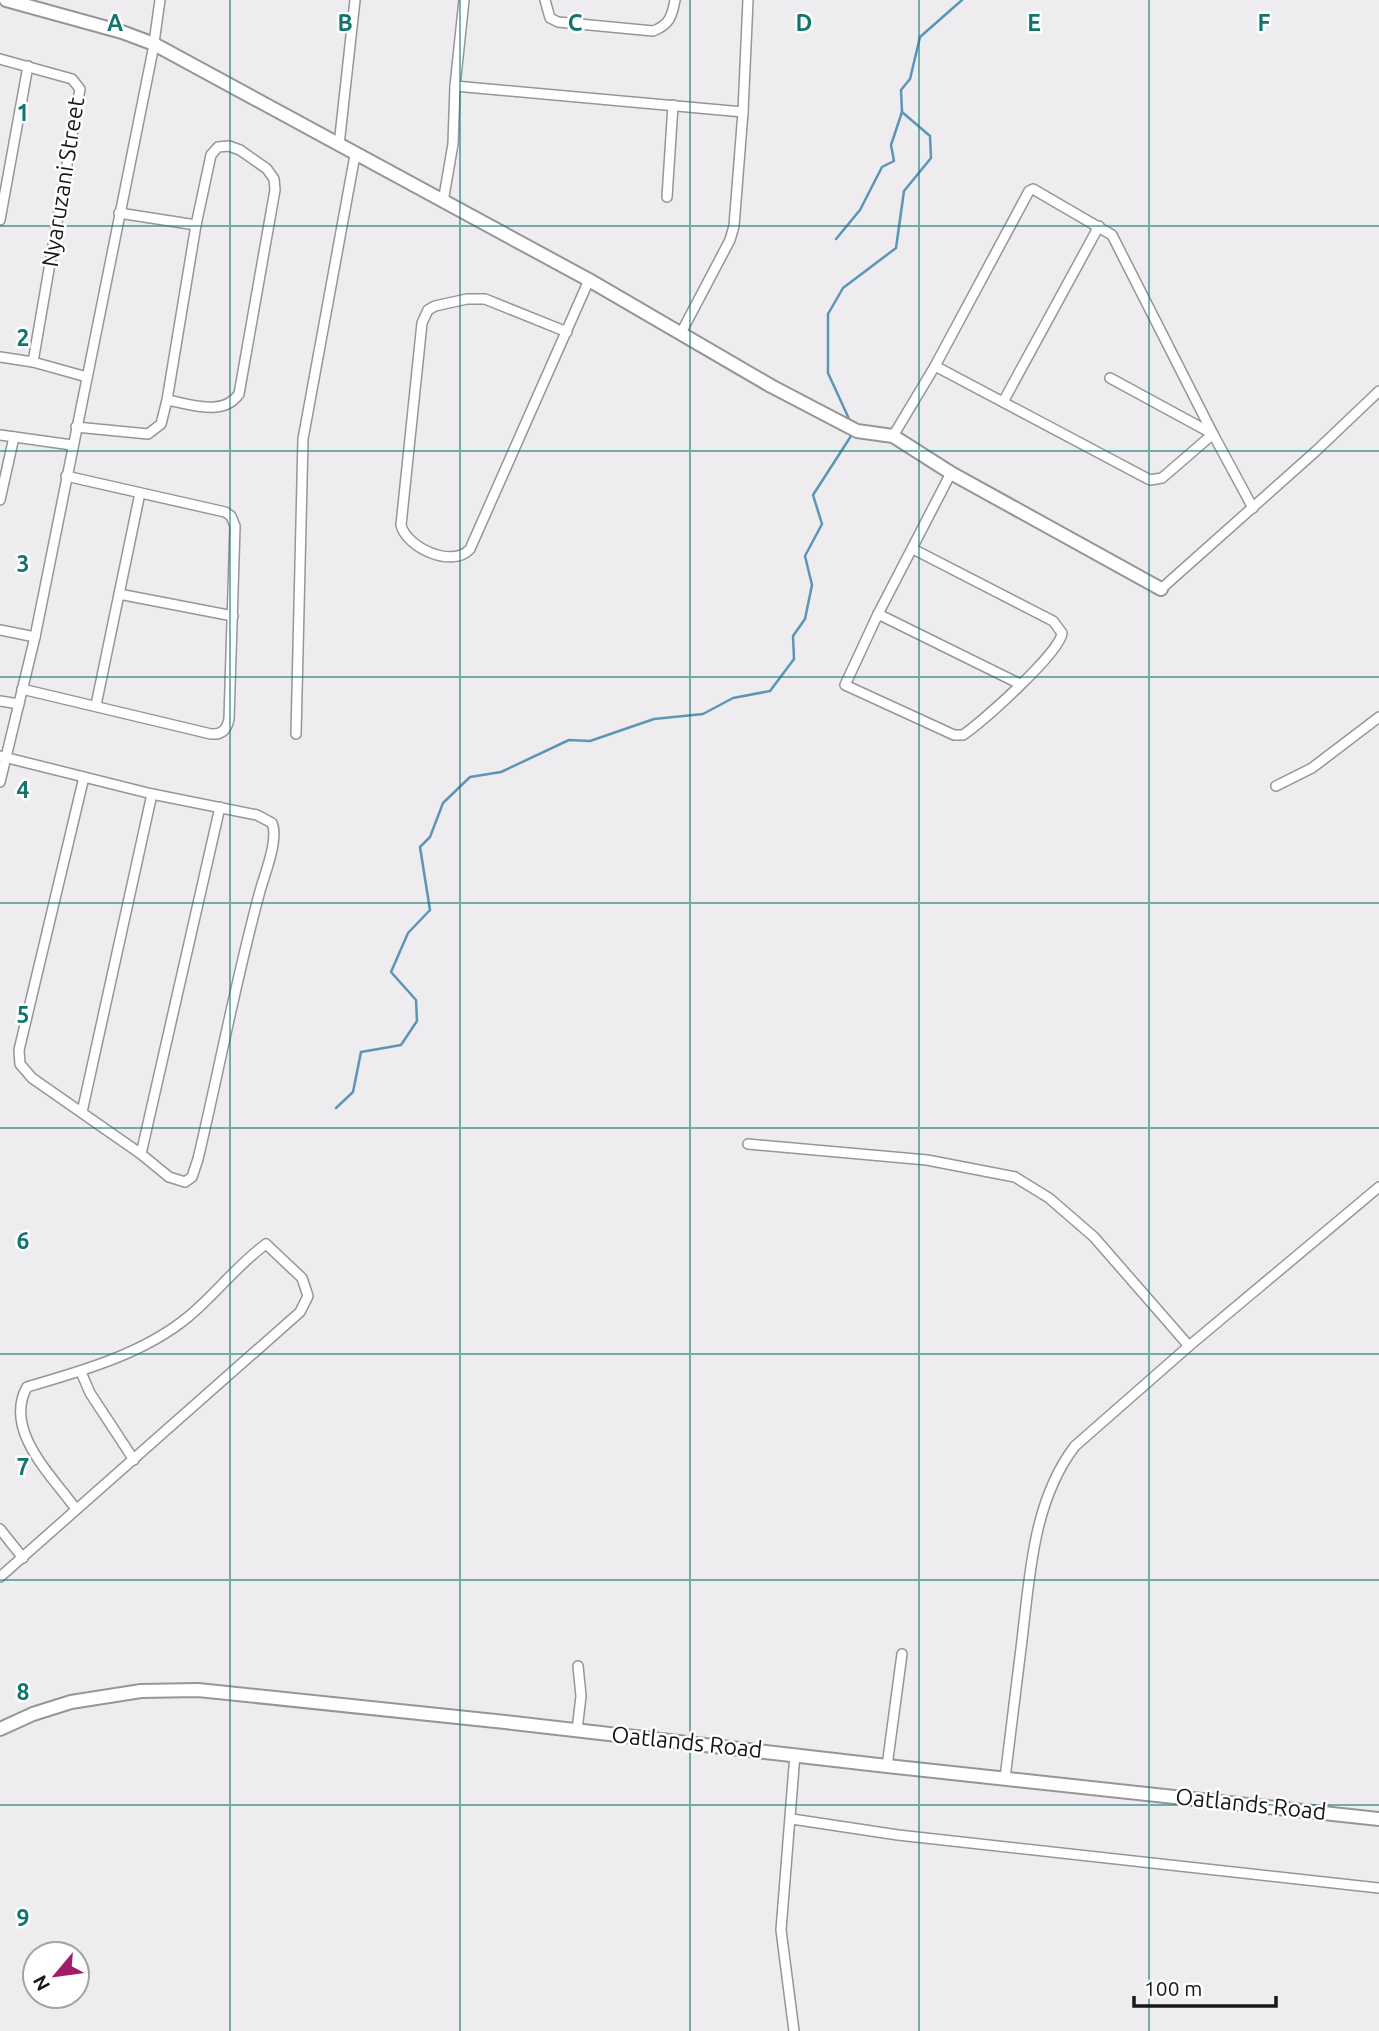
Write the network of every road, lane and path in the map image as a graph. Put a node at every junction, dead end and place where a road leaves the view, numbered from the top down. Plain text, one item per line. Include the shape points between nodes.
1 (6, 0) edge
2 (160, 0) edge
3 (355, 0) edge
4 (464, 0) edge
5 (545, 0) edge
6 (675, 0) edge
7 (748, 0) edge
8 (154, 44) junction
9 (0, 58) edge
10 (28, 66) junction
11 (455, 86) junction
12 (673, 105) junction
13 (743, 111) junction
14 (339, 145) junction
15 (355, 155) junction
16 (667, 197) dead end
17 (443, 202) junction
18 (119, 213) junction
19 (0, 220) edge
20 (196, 225) junction
21 (1099, 226) junction
22 (589, 280) junction
23 (566, 332) junction
24 (681, 333) junction
25 (0, 357) edge
26 (33, 362) junction
27 (935, 366) junction
28 (87, 377) junction
29 (1110, 378) dead end
30 (1379, 391) edge
31 (167, 400) junction
32 (1003, 402) junction
33 (76, 427) junction
34 (1213, 434) junction
35 (0, 435) edge
36 (893, 436) junction
37 (14, 437) junction
38 (72, 445) junction
39 (951, 473) junction
40 (66, 476) junction
41 (140, 493) junction
42 (0, 500) edge
43 (1253, 508) junction
44 (913, 549) junction
45 (1161, 589) joint
46 (119, 594) junction
47 (878, 614) junction
48 (233, 615) junction
49 (0, 630) edge
50 (35, 637) junction
51 (1020, 684) junction
52 (22, 689) junction
53 (0, 701) edge
54 (19, 704) junction
55 (96, 705) junction
56 (1379, 717) edge
57 (296, 734) dead end
58 (3, 757) edge
59 (84, 777) junction
60 (0, 782) edge
61 (1276, 786) dead end
62 (152, 794) junction
63 (220, 807) junction
64 (82, 1112) junction
65 (748, 1144) dead end
66 (141, 1154) junction
67 (1379, 1187) edge
68 (1189, 1346) junction
69 (81, 1371) junction
70 (134, 1460) junction
71 (76, 1509) junction
72 (0, 1529) edge
73 (23, 1558) junction
74 (0, 1577) edge
75 (902, 1654) dead end
76 (578, 1666) dead end
77 (0, 1729) edge
78 (577, 1730) junction
79 (795, 1754) junction
80 (887, 1766) junction
81 (1005, 1779) junction
82 (792, 1819) junction
83 (1379, 1819) edge
84 (1379, 1888) edge
85 (794, 2031) edge

1 - 8 street
2 - 8 street
3 - 14 street
4 - 11 street
5 - 6 street via 550,18 558,22 653,31 671,18
7 - 13 street
8 - 14 street
8 - 18 street
9 - 10 street, Nyaruzani Street
10 - 19 street
10 - 26 street, Nyaruzani Street via 72,79 80,89
11 - 12 street
11 - 17 street via 453,144
12 - 13 street
12 - 16 street
13 - 24 street via 734,226
14 - 15 street
15 - 17 street
15 - 57 street via 303,439
17 - 22 street
18 - 20 street
18 - 28 street
20 - 31 street
20 - 31 street via 211,155 218,147 240,150 274,179 239,394 224,408
21 - 27 street via 1036,190 1030,191
21 - 32 street
21 - 34 street via 1116,242
22 - 23 street
22 - 24 street
23 - 23 street via 470,549 458,558 419,546 401,525 422,324 428,310 485,299
24 - 36 street via 857,431
25 - 26 street
26 - 28 street
27 - 32 street
27 - 36 street
28 - 33 street
29 - 34 street
30 - 43 street
31 - 33 street via 160,424 148,434
32 - 34 street via 1150,480 1162,478
33 - 38 street
34 - 43 street
35 - 37 street
36 - 39 street
37 - 38 street
37 - 42 street
38 - 40 street
39 - 44 street
39 - 45 street
40 - 41 street
40 - 50 street
41 - 46 street
41 - 48 street via 230,516 235,526
43 - 45 street
44 - 47 street
44 - 51 street via 1058,624 1061,640
46 - 48 street
46 - 55 street
47 - 51 street
47 - 51 street via 845,685 962,735
48 - 55 street via 229,719 223,732 211,734
49 - 50 street
50 - 52 street
52 - 54 street
52 - 55 street
53 - 54 street
54 - 58 street
56 - 61 street via 1312,768
58 - 59 street
58 - 60 street
59 - 62 street
59 - 64 street via 18,1057 32,1078
62 - 63 street
62 - 64 street
63 - 66 street
63 - 66 street via 267,818 274,827 272,845 195,1170 188,1181 179,1182
64 - 66 street
65 - 68 street via 927,1160 1015,1177 1049,1198 1094,1237
67 - 68 street
68 - 81 street via 1075,1446 1044,1506 1032,1550
69 - 70 street via 90,1393
69 - 70 street via 136,1348 187,1318 266,1244 302,1278 308,1296 300,1312
69 - 71 street via 27,1387 20,1401 28,1443
70 - 71 street
71 - 73 street
72 - 73 street
73 - 74 street
75 - 80 street
76 - 78 street
77 - 78 street, Oatlands Road via 71,1702 180,1690
78 - 79 street, Oatlands Road
79 - 80 street, Oatlands Road
79 - 82 street
80 - 81 street, Oatlands Road
81 - 83 street, Oatlands Road
82 - 84 street via 898,1835
82 - 85 street via 781,1930

